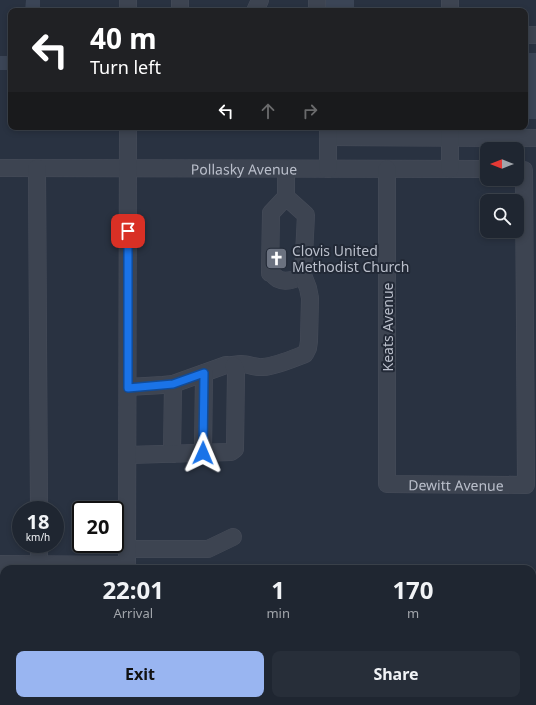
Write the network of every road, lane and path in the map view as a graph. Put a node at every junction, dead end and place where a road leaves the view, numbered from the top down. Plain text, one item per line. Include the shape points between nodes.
1 (128, 130) edge
2 (328, 132) edge
3 (450, 132) edge
4 (536, 138) edge
5 (0, 168) edge
6 (37, 168) junction
7 (128, 168) junction
8 (286, 169) junction
9 (328, 169) junction
10 (387, 169) junction
11 (450, 169) junction
12 (480, 169) edge
13 (526, 170) edge
14 (286, 197) junction
15 (303, 275) junction
16 (234, 366) junction
17 (204, 373) junction
18 (173, 384) junction
19 (128, 388) junction
20 (203, 453) junction
21 (172, 454) junction
22 (128, 455) junction
23 (387, 484) joint
24 (39, 501) edge
25 (233, 537) dead end
26 (39, 553) edge
27 (127, 557) junction
28 (0, 564) edge
29 (39, 564) junction

1 - 7 street
2 - 3 street
2 - 9 street
3 - 4 street
3 - 11 street
5 - 6 street, Pollasky Avenue
6 - 7 street, Pollasky Avenue
6 - 24 street
7 - 8 street, Pollasky Avenue
7 - 19 street
8 - 9 street, Pollasky Avenue
8 - 14 street
9 - 10 street, Pollasky Avenue
10 - 11 street, Pollasky Avenue
10 - 23 street, Keats Avenue
11 - 12 street, Pollasky Avenue
13 - 23 street, Dewitt Avenue via 526,485
14 - 15 street via 306,215
14 - 15 street via 271,213 270,272 279,279 298,279
15 - 16 street via 310,298 308,348 305,354 261,368 240,364
16 - 17 street via 226,365
16 - 20 street via 235,449 231,452
17 - 18 street
17 - 20 street
18 - 19 street
18 - 21 street
19 - 22 street
20 - 21 street
21 - 22 street
22 - 27 street
25 - 27 street via 208,549
26 - 29 street
27 - 29 street
28 - 29 street

